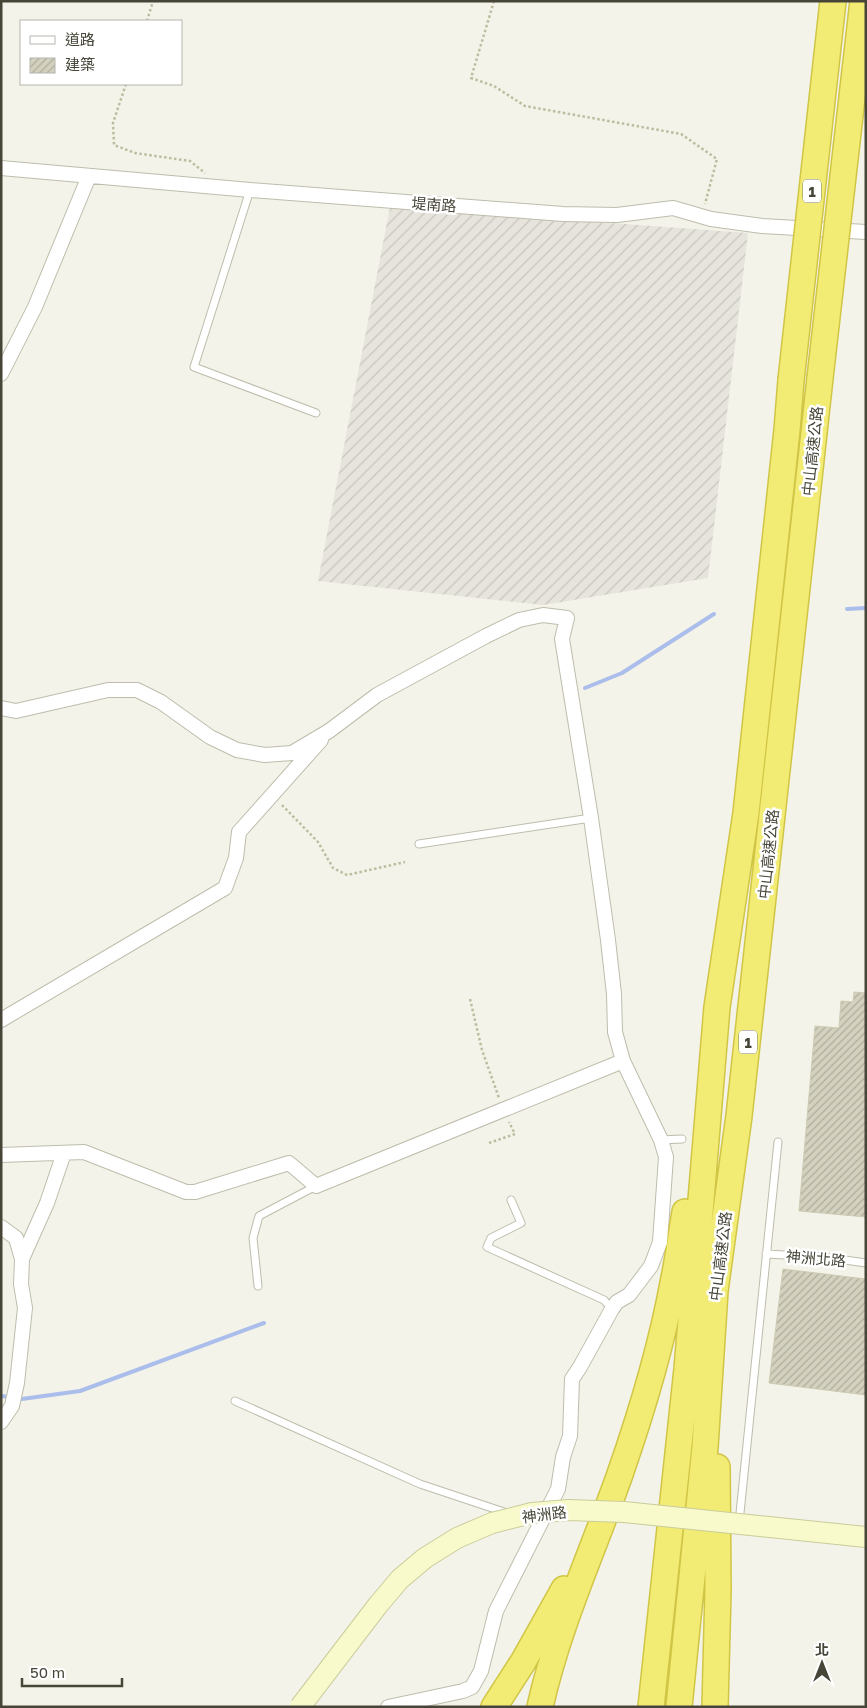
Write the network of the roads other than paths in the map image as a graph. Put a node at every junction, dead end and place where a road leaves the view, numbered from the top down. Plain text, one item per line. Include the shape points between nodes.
1 (833, 1) edge
2 (862, 1) edge
3 (1, 168) edge
4 (89, 176) junction
5 (250, 190) junction
6 (866, 232) edge
7 (1, 374) edge
8 (316, 413) dead end
9 (1, 708) edge
10 (329, 731) junction
11 (591, 818) junction
12 (419, 844) dead end
13 (717, 1007) junction
14 (1, 1020) edge
15 (623, 1061) junction
16 (682, 1139) dead end
17 (661, 1140) junction
18 (778, 1142) dead end
19 (64, 1153) junction
20 (1, 1155) edge
21 (316, 1186) junction
22 (511, 1200) dead end
23 (1, 1227) edge
24 (766, 1254) junction
25 (22, 1259) junction
26 (866, 1263) edge
27 (258, 1286) dead end
28 (715, 1291) junction
29 (612, 1309) junction
30 (235, 1401) dead end
31 (1, 1422) edge
32 (620, 1474) junction
33 (740, 1513) dead end
34 (539, 1524) junction
35 (866, 1537) edge
36 (866, 1548) edge
37 (300, 1707) edge
38 (305, 1707) edge
39 (388, 1707) edge
40 (494, 1707) edge
41 (540, 1707) edge
42 (651, 1707) edge
43 (679, 1707) edge
44 (715, 1707) edge

1 - 13 highway, 中山高速公路 / 1, bridge via 746,813
2 - 28 highway, 中山高速公路 / 1, bridge via 743,1087
3 - 4 street, 堤南路
4 - 5 street, 堤南路
4 - 7 street via 35,307
5 - 6 street, 堤南路 via 563,214 617,215 672,208 711,219 762,226
5 - 8 lane via 194,367
9 - 10 street via 16,710 108,690 137,690 161,702 210,737 237,750 265,755 292,753
10 - 11 street via 377,695 519,620 543,615 567,618 562,639
10 - 14 street via 239,832 236,858 225,888
11 - 12 lane
11 - 15 street via 608,940 615,1032
13 - 32 highway via 674,1283 643,1407
13 - 42 highway, 中山高速公路 / 1 via 686,1369
15 - 17 street
15 - 21 street
16 - 17 lane
17 - 29 street via 666,1157 660,1242 651,1266 629,1295
18 - 24 lane
19 - 20 street
19 - 21 street via 84,1152 186,1192 289,1163
19 - 25 street via 47,1203
21 - 27 lane via 259,1216 254,1238
22 - 29 lane via 521,1223 491,1238 486,1247 604,1300
23 - 25 street via 16,1238
24 - 26 lane, 神洲北路
24 - 33 lane
25 - 31 street via 21,1284 25,1308 22,1343 12,1406
28 - 43 highway, 中山高速公路 / 1 via 705,1447
28 - 44 highway via 718,1590
29 - 34 street via 572,1379 570,1436 558,1489
30 - 34 lane via 420,1484
32 - 40 highway via 560,1598
32 - 41 highway via 548,1673
34 - 39 street via 496,1611 481,1671 472,1687
35 - 37 street, 神洲路, bridge via 624,1512 569,1510 532,1513 492,1523 456,1538 400,1579
36 - 38 street, 神洲路 via 615,1522 532,1524 496,1534 462,1548 432,1567 409,1588

